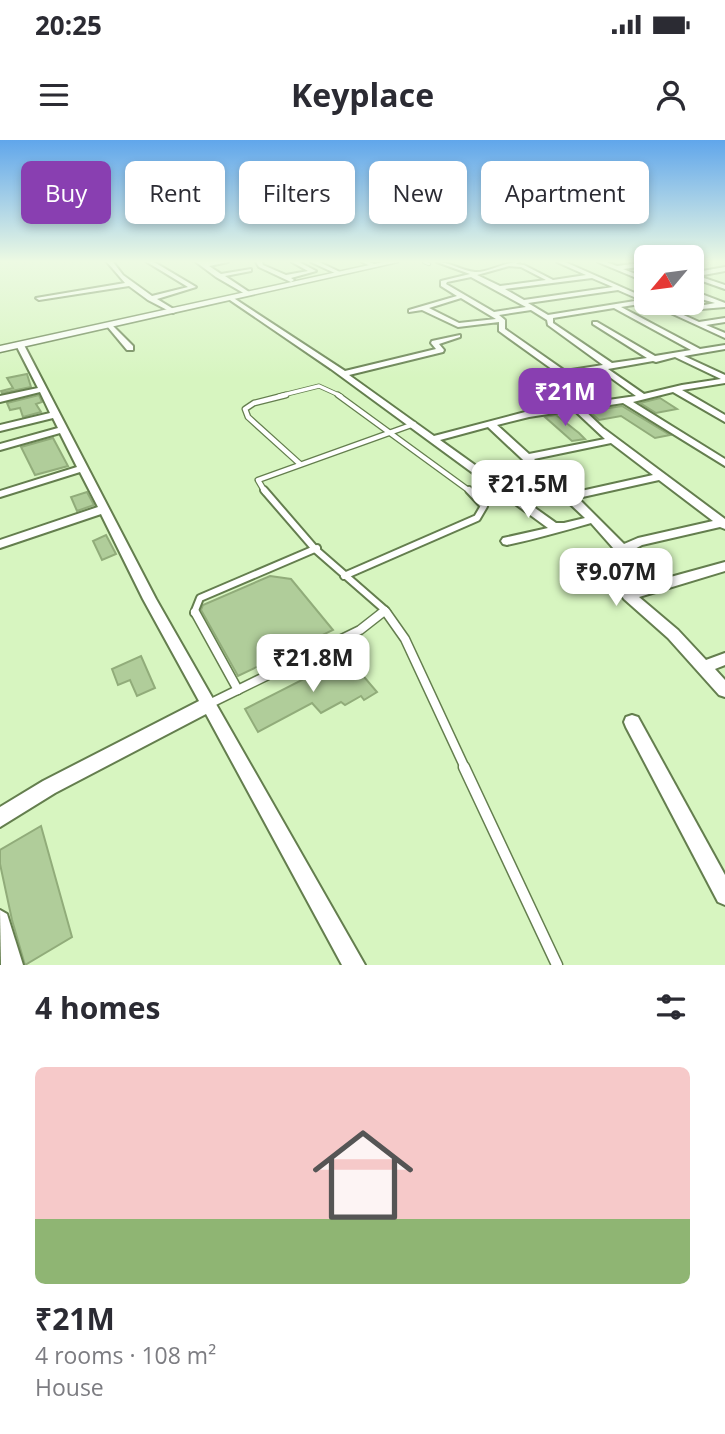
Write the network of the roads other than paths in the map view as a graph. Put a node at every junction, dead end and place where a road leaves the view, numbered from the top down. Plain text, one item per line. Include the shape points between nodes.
1 (153, 300) edge
2 (219, 300) edge
3 (234, 300) edge
4 (446, 300) edge
5 (470, 300) edge
6 (533, 300) edge
7 (523, 302) joint
8 (634, 303) edge
9 (724, 304) edge
10 (615, 306) junction
11 (422, 307) junction
12 (704, 307) edge
13 (534, 308) junction
14 (173, 311) junction
15 (411, 311) dead end
16 (493, 314) junction
17 (678, 315) edge
18 (547, 317) junction
19 (502, 320) junction
20 (725, 320) edge
21 (595, 323) dead end
22 (698, 324) junction
23 (109, 326) junction
24 (458, 336) dead end
25 (725, 336) edge
26 (20, 345) junction
27 (1, 347) edge
28 (725, 347) edge
29 (130, 348) dead end
30 (700, 352) junction
31 (678, 356) junction
32 (656, 360) junction
33 (607, 367) junction
34 (342, 374) junction
35 (564, 374) junction
36 (725, 380) edge
37 (43, 389) junction
38 (675, 389) junction
39 (643, 397) junction
40 (0, 399) edge
41 (624, 400) junction
42 (576, 407) junction
43 (564, 408) junction
44 (56, 414) junction
45 (725, 419) edge
46 (414, 424) junction
47 (490, 424) junction
48 (0, 428) edge
49 (63, 429) junction
50 (389, 433) junction
51 (432, 439) junction
52 (613, 440) junction
53 (0, 447) edge
54 (528, 457) junction
55 (725, 463) edge
56 (300, 464) junction
57 (83, 468) junction
58 (663, 477) junction
59 (0, 494) edge
60 (570, 497) junction
61 (104, 509) junction
62 (593, 519) junction
63 (724, 524) edge
64 (559, 527) junction
65 (507, 541) dead end
66 (0, 544) edge
67 (317, 548) junction
68 (623, 551) junction
69 (725, 566) edge
70 (344, 576) junction
71 (652, 585) junction
72 (385, 610) junction
73 (725, 659) edge
74 (704, 667) junction
75 (238, 690) junction
76 (725, 690) edge
77 (209, 704) junction
78 (632, 722) dead end
79 (0, 817) edge
80 (725, 895) edge
81 (0, 921) edge
82 (12, 965) edge
83 (354, 965) edge
84 (557, 965) edge

1 - 14 street
2 - 14 street
3 - 34 street
4 - 11 street
5 - 16 street
6 - 7 street
7 - 13 street
8 - 10 street
9 - 12 street
10 - 18 street
10 - 30 street
11 - 15 street
11 - 19 street via 458,325
13 - 16 street
13 - 18 street
14 - 23 street
16 - 19 street
17 - 22 street
18 - 33 street
19 - 35 street via 501,330
20 - 22 street
21 - 32 street
22 - 25 street
23 - 26 street
23 - 29 street
24 - 34 street via 436,342 440,350
26 - 27 street
26 - 37 street
28 - 30 street
30 - 31 street
31 - 32 street
31 - 36 street
32 - 33 street
33 - 35 street
33 - 39 street
34 - 46 street
35 - 43 street via 531,383
36 - 38 street
37 - 40 street
37 - 44 street
38 - 39 street
38 - 45 street
39 - 41 street
41 - 42 street
41 - 55 street
42 - 43 street
42 - 52 street
43 - 47 street
44 - 48 street
44 - 49 street
46 - 50 lane
46 - 51 street
47 - 51 street
47 - 54 street
49 - 53 street
49 - 57 street
50 - 56 lane
50 - 56 lane via 332,390 319,386 254,403 245,410
50 - 70 lane via 484,506 477,518
51 - 64 street
52 - 54 street
52 - 58 street
54 - 60 street
56 - 67 lane via 258,480 281,514
57 - 59 street
57 - 61 street
58 - 60 street
58 - 63 street
60 - 62 street
61 - 66 street
61 - 77 street
62 - 64 street
62 - 68 street
63 - 68 street via 638,542
64 - 65 street
67 - 70 lane
67 - 75 lane via 200,598 194,613
68 - 71 street via 644,570
69 - 71 street
70 - 72 lane
71 - 74 street via 629,596
72 - 75 lane via 360,630
72 - 84 lane via 405,639
73 - 74 street
74 - 76 street
75 - 77 lane
77 - 79 street
77 - 83 street
78 - 80 street
81 - 82 street

